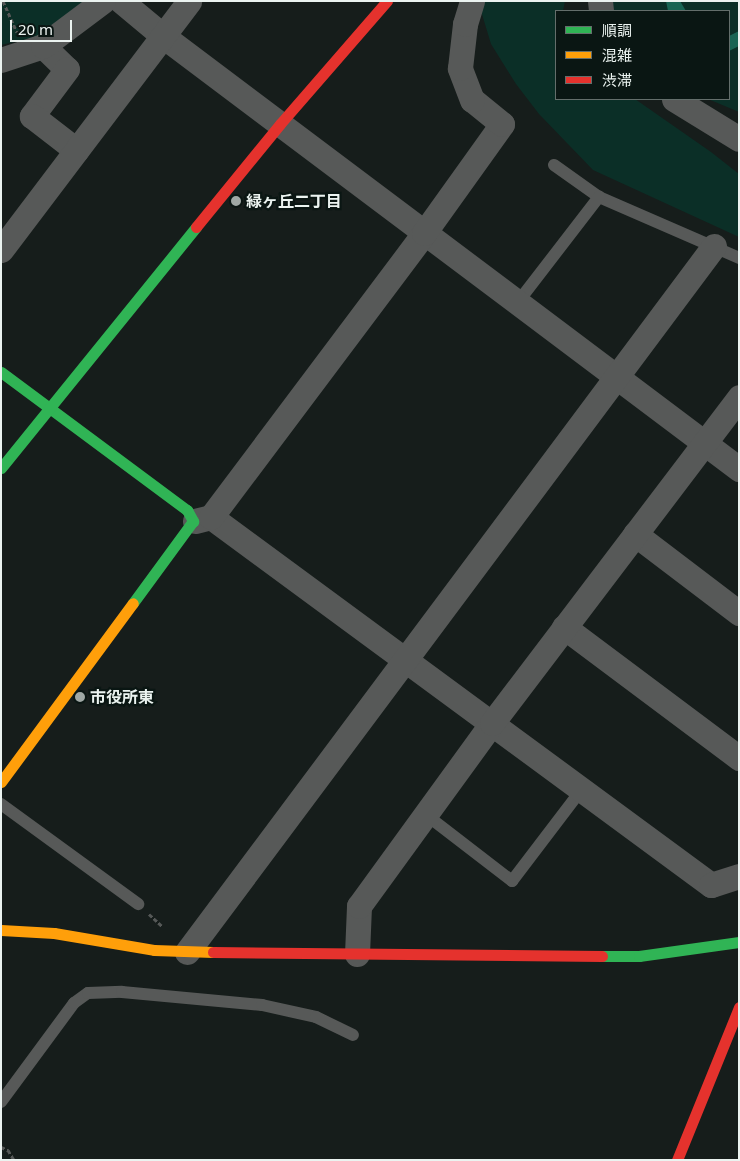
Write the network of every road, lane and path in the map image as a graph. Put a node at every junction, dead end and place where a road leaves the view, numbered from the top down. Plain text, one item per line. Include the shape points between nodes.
1 (3, 1) edge
2 (104, 1) edge
3 (121, 1) edge
4 (189, 1) edge
5 (388, 1) edge
6 (472, 1) edge
7 (163, 36) junction
8 (34, 48) junction
9 (1, 60) edge
10 (676, 100) edge
11 (280, 124) junction
12 (739, 139) edge
13 (76, 150) junction
14 (554, 165) dead end
15 (600, 197) junction
16 (424, 233) junction
17 (714, 246) junction
18 (1, 250) edge
19 (739, 258) edge
20 (518, 302) junction
21 (1, 372) edge
22 (616, 375) junction
23 (739, 397) edge
24 (50, 408) junction
25 (704, 443) junction
26 (1, 468) edge
27 (739, 469) edge
28 (202, 519) junction
29 (635, 534) junction
30 (739, 613) edge
31 (564, 627) junction
32 (403, 659) junction
33 (492, 723) junction
34 (739, 758) edge
35 (1, 782) edge
36 (582, 790) junction
37 (1, 804) edge
38 (425, 814) junction
39 (739, 876) edge
40 (138, 904) dead end
41 (1, 930) edge
42 (739, 942) edge
43 (187, 952) junction
44 (357, 954) junction
45 (739, 1007) edge
46 (353, 1035) dead end
47 (724, 1044) junction
48 (739, 1047) edge
49 (1, 1102) edge
50 (1, 1147) edge
51 (14, 1160) edge
52 (677, 1160) edge

1 - 8 path
2 - 8 street
3 - 7 street
4 - 7 street
5 - 11 street
6 - 16 street via 464,24 460,68 472,100 502,124
7 - 11 street
7 - 13 street
8 - 9 street
8 - 13 street via 67,69 32,116
10 - 12 street
11 - 16 street
11 - 24 street
13 - 18 street
14 - 15 lane
15 - 17 lane
15 - 20 lane
16 - 20 street
16 - 28 street
17 - 19 lane
17 - 22 street
20 - 22 street
21 - 24 street
22 - 25 street
22 - 32 street
23 - 25 street
24 - 26 street
24 - 28 street
25 - 27 street
25 - 29 street
28 - 32 street
28 - 35 street
29 - 30 street
29 - 31 street
31 - 33 street
31 - 34 street
32 - 33 street
32 - 43 street
33 - 36 street
33 - 38 street
36 - 38 lane via 512,880
36 - 39 street via 712,885
37 - 40 lane
38 - 44 street via 359,906
41 - 43 street via 54,933 154,950
42 - 44 street via 639,956
43 - 44 street
45 - 47 street
46 - 49 lane via 316,1017 262,1005 144,994 88,993 74,1003
47 - 48 street
47 - 52 street
50 - 51 path via 8,1150

